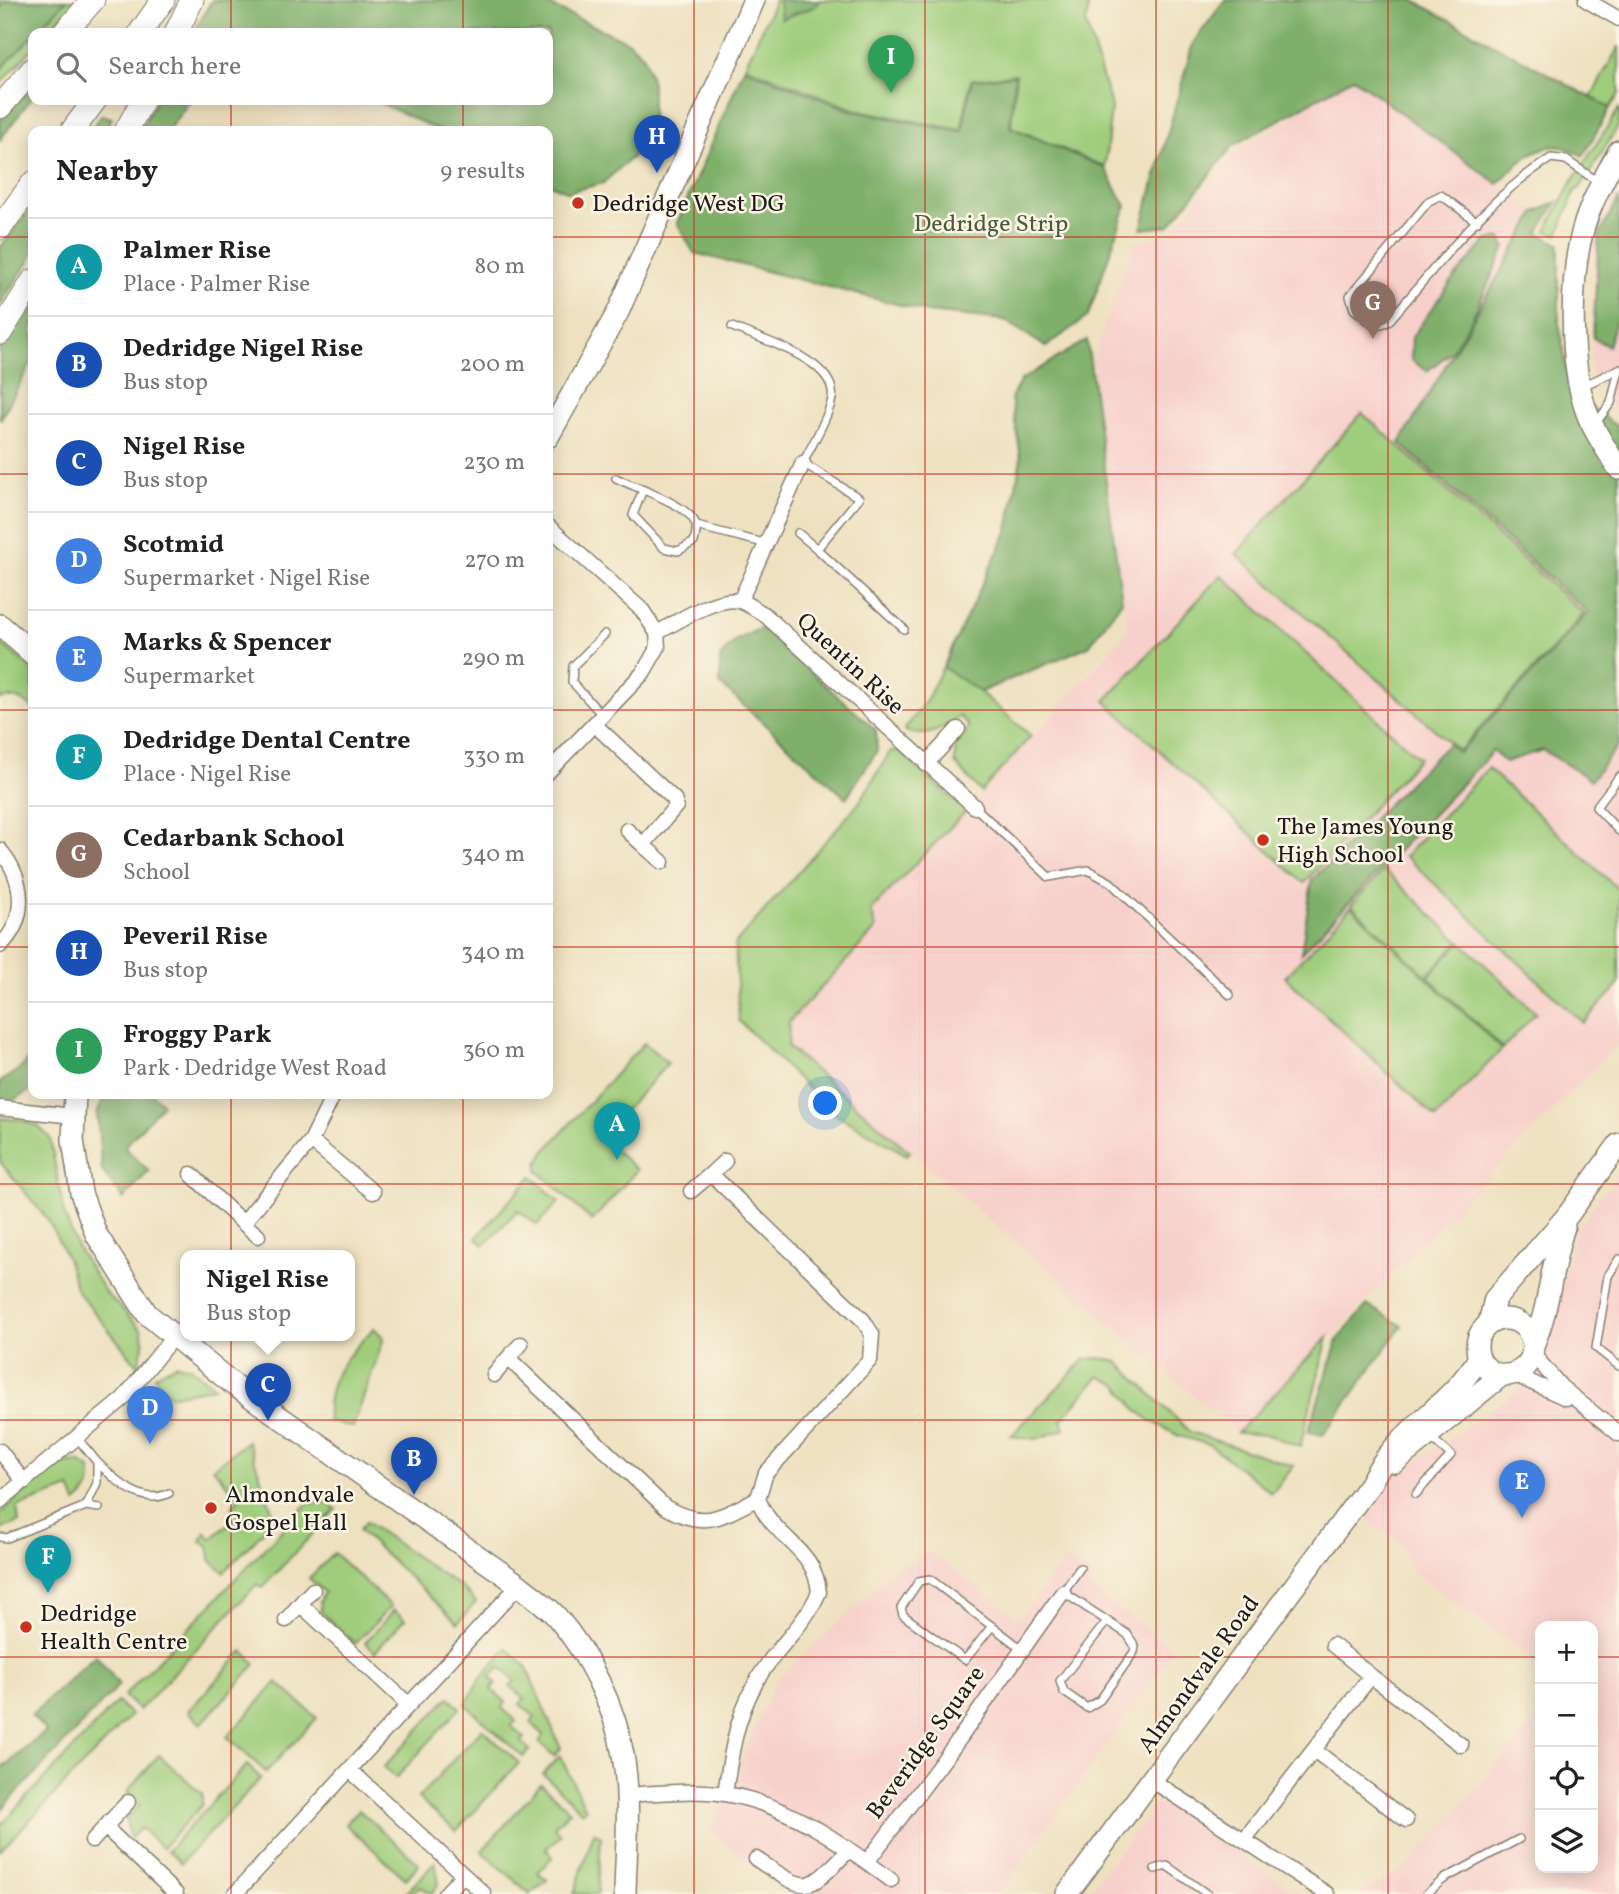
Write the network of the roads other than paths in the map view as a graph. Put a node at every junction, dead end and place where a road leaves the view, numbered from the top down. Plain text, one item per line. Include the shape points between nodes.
1 (93, 0) edge
2 (163, 0) edge
3 (192, 0) edge
4 (754, 0) edge
5 (1586, 0) edge
6 (1619, 19) edge
7 (68, 28) edge
8 (143, 28) edge
9 (178, 28) edge
10 (28, 75) edge
11 (91, 105) edge
12 (140, 105) edge
13 (0, 107) edge
14 (76, 126) edge
15 (128, 126) edge
16 (1619, 151) edge
17 (1601, 183) junction
18 (28, 190) edge
19 (1477, 222) junction
20 (0, 228) edge
21 (28, 289) edge
22 (732, 327) dead end
23 (0, 333) edge
24 (1619, 369) edge
25 (1580, 388) junction
26 (1611, 403) junction
27 (1619, 407) edge
28 (1594, 426) junction
29 (553, 429) edge
30 (803, 463) junction
31 (1619, 469) edge
32 (616, 478) dead end
33 (642, 492) junction
34 (696, 526) junction
35 (553, 530) edge
36 (798, 533) dead end
37 (764, 542) junction
38 (817, 550) junction
39 (740, 601) junction
40 (0, 625) edge
41 (904, 629) dead end
42 (657, 633) junction
43 (605, 634) dead end
44 (28, 650) edge
45 (598, 719) junction
46 (958, 729) dead end
47 (926, 764) junction
48 (553, 767) edge
49 (1619, 777) edge
50 (975, 807) joint
51 (627, 830) dead end
52 (1619, 831) edge
53 (643, 845) junction
54 (0, 850) edge
55 (662, 862) dead end
56 (0, 946) edge
57 (1230, 995) dead end
58 (75, 1099) edge
59 (332, 1099) edge
60 (0, 1108) edge
61 (73, 1116) junction
62 (311, 1141) junction
63 (1619, 1144) edge
64 (725, 1161) dead end
65 (191, 1174) dead end
66 (710, 1174) junction
67 (691, 1191) dead end
68 (373, 1192) dead end
69 (1568, 1215) junction
70 (243, 1223) junction
71 (258, 1236) dead end
72 (1619, 1259) edge
73 (1489, 1323) junction
74 (173, 1337) junction
75 (521, 1344) dead end
76 (1533, 1348) junction
77 (508, 1358) junction
78 (1479, 1358) junction
79 (1619, 1366) edge
80 (494, 1375) dead end
81 (1507, 1375) junction
82 (1583, 1407) junction
83 (1427, 1434) junction
84 (1619, 1434) edge
85 (78, 1439) junction
86 (0, 1451) edge
87 (97, 1462) junction
88 (24, 1482) junction
89 (1370, 1484) junction
90 (169, 1493) dead end
91 (1416, 1494) dead end
92 (758, 1497) junction
93 (0, 1501) edge
94 (86, 1506) junction
95 (99, 1508) dead end
96 (0, 1537) edge
97 (1080, 1568) dead end
98 (519, 1585) junction
99 (313, 1590) dead end
100 (1063, 1592) junction
101 (300, 1604) junction
102 (286, 1620) dead end
103 (1107, 1621) junction
104 (992, 1626) junction
105 (1332, 1645) dead end
106 (1021, 1648) junction
107 (1371, 1676) junction
108 (409, 1705) junction
109 (1461, 1745) dead end
110 (1314, 1750) junction
111 (350, 1770) junction
112 (1153, 1781) junction
113 (725, 1794) junction
114 (627, 1795) junction
115 (128, 1802) dead end
116 (1406, 1820) dead end
117 (105, 1826) junction
118 (1519, 1839) dead end
119 (92, 1840) dead end
120 (1244, 1840) junction
121 (849, 1850) junction
122 (756, 1859) dead end
123 (867, 1862) junction
124 (1155, 1869) dead end
125 (463, 1875) junction
126 (891, 1880) dead end
127 (1318, 1891) edge
128 (176, 1894) edge
129 (235, 1894) edge
130 (445, 1894) edge
131 (484, 1894) edge
132 (625, 1894) edge
133 (1067, 1894) edge
134 (1207, 1894) edge
135 (1426, 1894) edge

1 - 7 main road
2 - 8 main road
3 - 9 main road
4 - 29 street via 618,312
5 - 6 street
10 - 13 main road
11 - 14 main road
12 - 15 main road
16 - 17 street
17 - 19 lane via 1566,160 1551,158 1493,201
17 - 25 street via 1584,225 1572,312
18 - 20 main road
19 - 19 lane via 1388,322 1376,326 1354,309 1350,296 1429,201 1441,195
21 - 23 main road
22 - 30 lane via 814,363 830,380 832,401
24 - 25 lane
24 - 26 lane
25 - 28 street
26 - 27 lane
26 - 28 lane
28 - 31 street
30 - 37 street
30 - 38 lane via 859,498
32 - 33 lane
33 - 34 lane via 657,495 688,513
33 - 34 lane via 633,515 664,548 678,551 694,542
34 - 37 lane
35 - 42 street via 642,610
36 - 38 lane
37 - 39 street
38 - 41 lane
39 - 42 street via 699,611
39 - 47 street, Quentin Rise via 764,614
40 - 44 street
42 - 45 street via 653,660
43 - 45 lane via 573,666 572,682
45 - 48 street
45 - 53 street via 674,799 676,806
46 - 47 street
47 - 50 street, Quentin Rise
49 - 52 lane via 1596,807
50 - 57 lane via 1049,877 1088,870 1110,882
51 - 53 street
53 - 55 street
54 - 56 street via 14,868 22,893 14,926
58 - 61 street
59 - 62 street
60 - 61 street
61 - 74 street via 81,1193 96,1234 147,1314
62 - 68 street
62 - 70 street
63 - 69 street
64 - 66 street
65 - 70 street
66 - 67 street
66 - 92 street via 863,1320 872,1334 870,1360 766,1473
69 - 73 street via 1495,1299
69 - 76 street
70 - 71 street
72 - 79 lane via 1608,1276 1596,1348
73 - 76 street via 1509,1318 1522,1323
73 - 78 street via 1478,1336
74 - 85 street via 141,1380
74 - 98 street
75 - 77 street
76 - 81 street via 1524,1368
76 - 82 street via 1541,1366
77 - 80 street
77 - 92 street via 665,1507 685,1519 710,1521
78 - 81 street via 1486,1368
78 - 89 street, Almondvale Road via 1449,1398 1411,1427 1380,1464
81 - 82 street
81 - 83 street, Almondvale Road
82 - 84 street
83 - 89 street, Almondvale Road
83 - 91 lane via 1451,1455
85 - 87 lane
85 - 88 street
86 - 88 street
87 - 90 lane via 117,1482 148,1497
87 - 94 lane via 97,1483
88 - 93 street
89 - 112 street, Almondvale Road
92 - 113 street via 763,1514 812,1563 819,1592 795,1633 752,1688 732,1742
94 - 95 lane
94 - 96 lane
97 - 100 lane
98 - 108 street
98 - 114 street via 555,1615 605,1695 623,1752
99 - 101 street
100 - 103 lane
100 - 106 street, Beveridge Square
101 - 102 street
101 - 108 street
103 - 103 lane via 1132,1639 1134,1652 1100,1700 1087,1708 1063,1692 1060,1681
104 - 104 lane via 926,1578 919,1581 901,1610 965,1660
104 - 106 lane
105 - 107 street
106 - 123 street, Beveridge Square
107 - 109 street
107 - 110 street
108 - 111 street
110 - 116 street
110 - 120 street
111 - 125 street
111 - 129 street
112 - 120 street
112 - 133 street, Almondvale Road
113 - 114 street
113 - 121 street via 804,1820
114 - 132 street
115 - 117 street
117 - 119 street
117 - 128 street
118 - 135 lane via 1444,1879
120 - 127 street
121 - 122 street via 811,1893 795,1891
121 - 123 street
123 - 126 street
124 - 134 lane via 1167,1866
125 - 130 street
125 - 131 street

